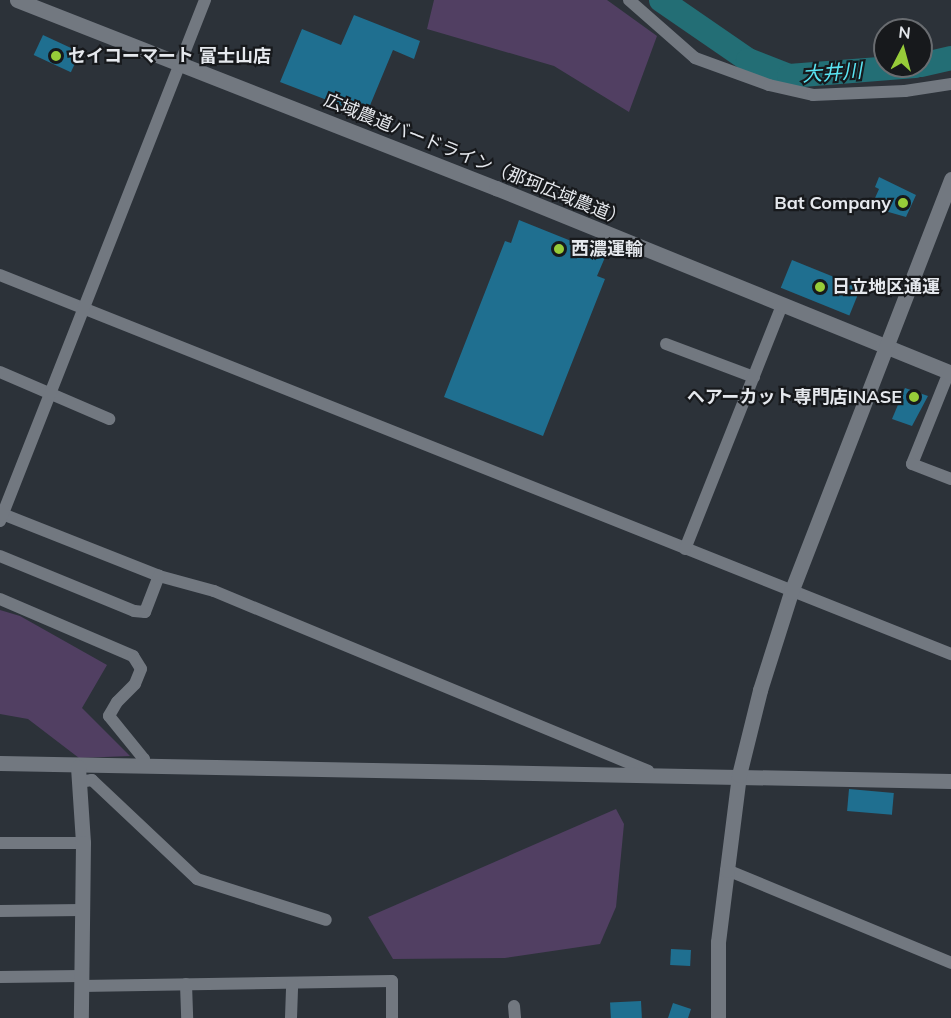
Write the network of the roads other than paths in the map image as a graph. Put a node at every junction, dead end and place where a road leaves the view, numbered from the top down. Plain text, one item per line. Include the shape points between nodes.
1 (17, 0) edge
2 (205, 0) edge
3 (629, 0) edge
4 (180, 64) junction
5 (951, 84) edge
6 (951, 179) edge
7 (0, 275) edge
8 (782, 305) junction
9 (83, 307) junction
10 (666, 344) dead end
11 (889, 348) junction
12 (0, 372) edge
13 (950, 373) edge
14 (754, 377) junction
15 (50, 392) junction
16 (109, 418) dead end
17 (951, 479) edge
18 (1, 516) edge
19 (685, 549) junction
20 (0, 556) edge
21 (159, 576) junction
22 (791, 592) junction
23 (0, 599) edge
24 (951, 654) edge
25 (0, 763) edge
26 (144, 764) junction
27 (78, 766) junction
28 (655, 773) junction
29 (740, 775) junction
30 (951, 781) edge
31 (80, 782) junction
32 (0, 843) edge
33 (83, 843) junction
34 (727, 870) junction
35 (82, 910) junction
36 (0, 911) edge
37 (326, 920) dead end
38 (951, 963) edge
39 (0, 977) edge
40 (81, 981) junction
41 (292, 983) junction
42 (186, 984) junction
43 (81, 1018) edge
44 (187, 1018) edge
45 (291, 1018) edge
46 (393, 1018) edge
47 (718, 1018) edge

1 - 4 street, 広域農道バードライン（那珂広域農道）
2 - 4 street
3 - 5 street via 695,57 769,86 813,95 905,91
4 - 8 street, 広域農道バードライン（那珂広域農道）
4 - 9 street
6 - 11 street
7 - 9 street
8 - 11 street, 広域農道バードライン（那珂広域農道）
8 - 14 street
9 - 15 street
9 - 19 street
10 - 14 street
11 - 13 street, 広域農道バードライン（那珂広域農道）
11 - 22 street
12 - 15 street
13 - 17 street via 912,464
14 - 19 street
15 - 16 street via 57,399
15 - 18 street
18 - 21 street
19 - 22 street
20 - 21 street via 134,611 145,612
21 - 28 street via 214,591 633,768
22 - 24 street
22 - 29 street via 760,690
23 - 26 street via 133,656 141,669 135,684 109,716
25 - 27 street
26 - 27 street
26 - 28 street
27 - 31 street
28 - 29 street
29 - 30 street
29 - 34 street
31 - 33 street
31 - 37 street via 92,780 197,879
32 - 33 street
33 - 35 street
34 - 38 street
34 - 47 street via 718,942
35 - 36 street
35 - 40 street
39 - 40 street
40 - 42 street
40 - 43 street
41 - 42 street
41 - 45 street
41 - 46 street via 392,981
42 - 44 street

